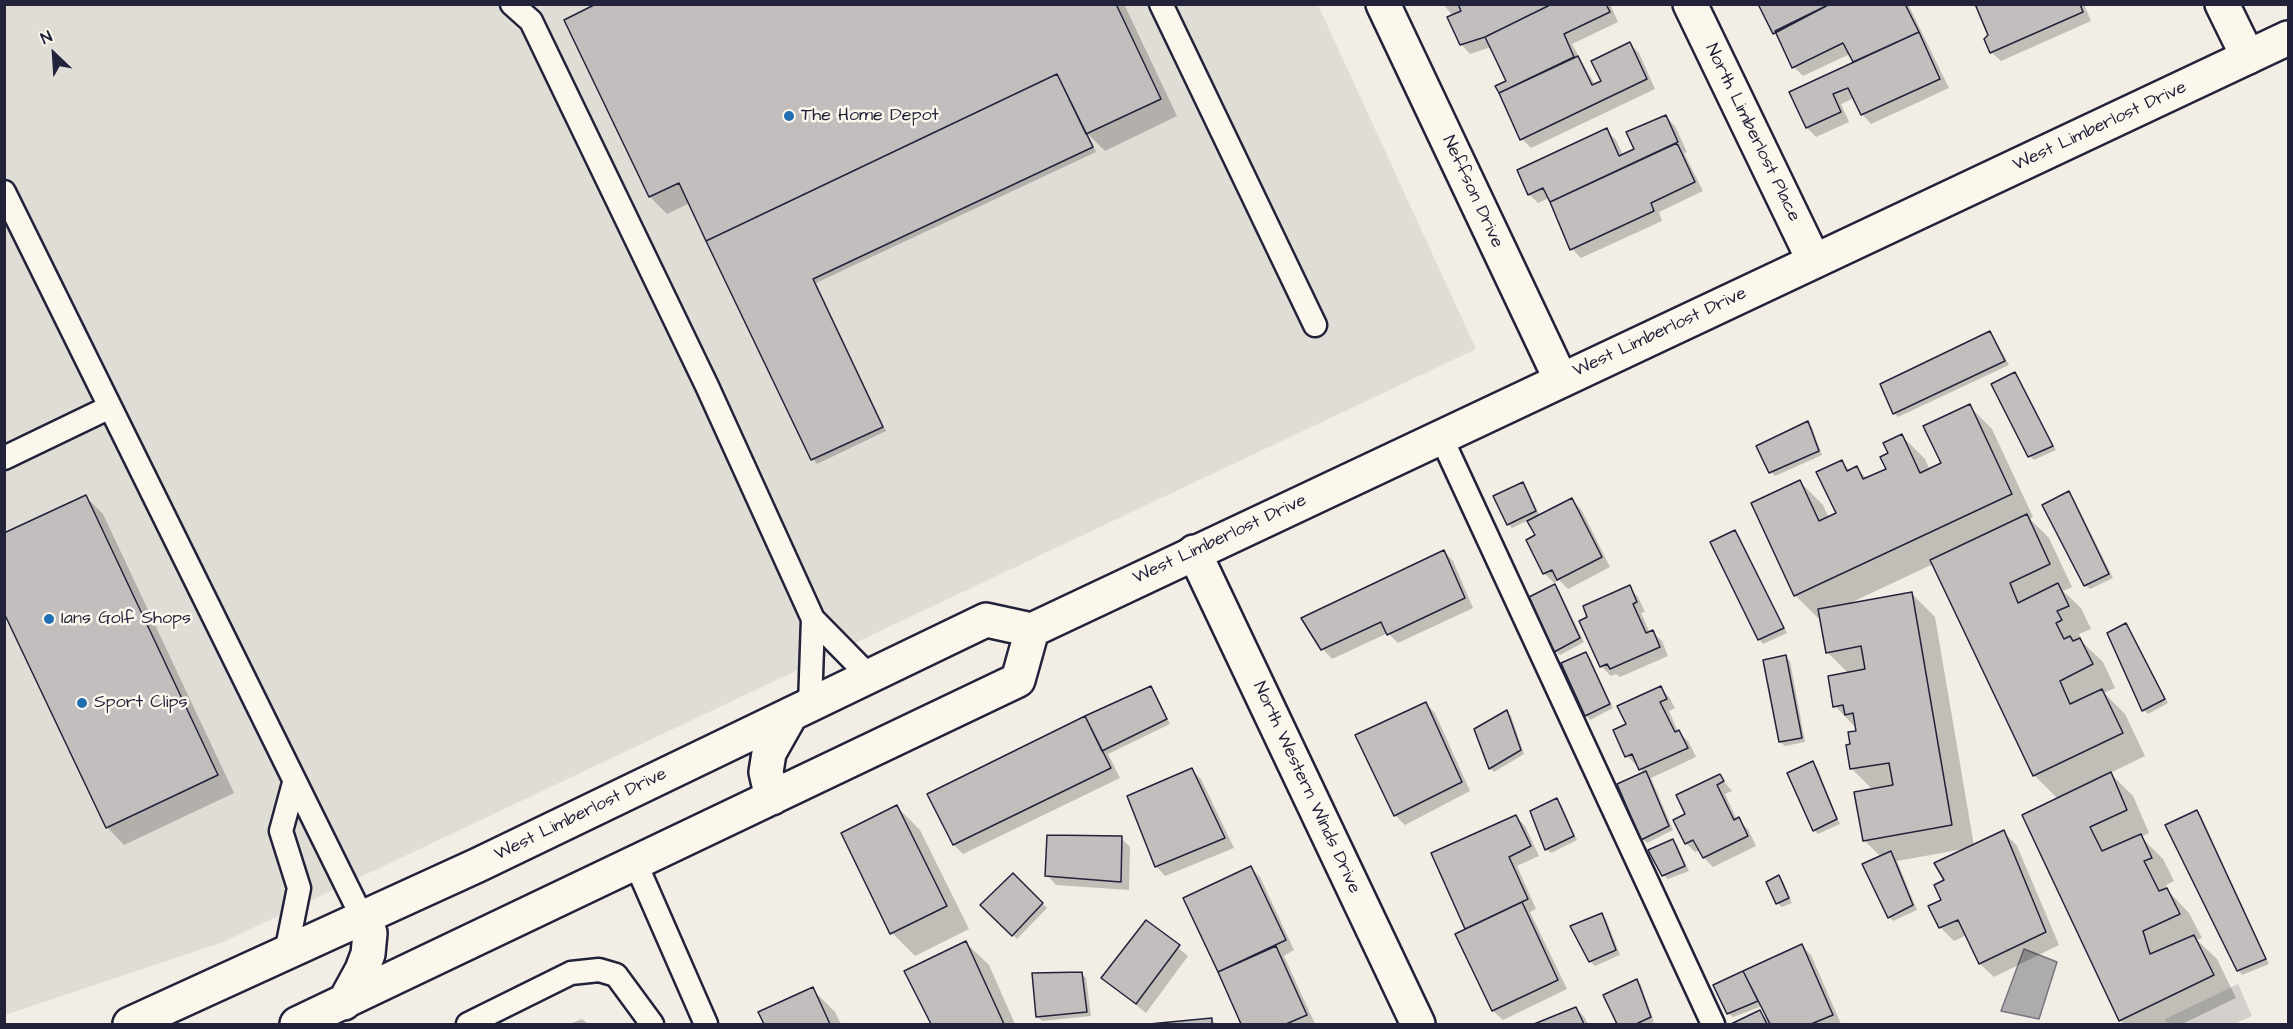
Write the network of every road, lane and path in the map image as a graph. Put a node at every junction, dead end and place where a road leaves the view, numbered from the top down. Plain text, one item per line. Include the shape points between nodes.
1 (512, 4) edge
2 (1161, 4) edge
3 (1383, 4) edge
4 (1690, 4) edge
5 (2222, 4) edge
6 (528, 13) edge
7 (2289, 38) edge
8 (2248, 57) junction
9 (4, 192) edge
10 (1814, 261) junction
11 (1315, 325) dead end
12 (1562, 380) junction
13 (110, 407) junction
14 (1440, 437) junction
15 (4, 458) edge
16 (1194, 552) junction
17 (813, 619) junction
18 (1032, 630) junction
19 (869, 676) junction
20 (801, 709) junction
21 (294, 783) junction
22 (772, 798) junction
23 (636, 864) junction
24 (363, 919) junction
25 (286, 953) junction
26 (344, 1003) junction
27 (130, 1024) edge
28 (297, 1024) edge
29 (468, 1024) edge
30 (652, 1024) edge
31 (706, 1024) edge
32 (1418, 1024) edge
33 (1713, 1024) edge

1 - 6 lane
2 - 11 lane
3 - 12 street, Neffson Drive
4 - 10 street, North Limberlost Place
5 - 8 street
6 - 17 lane via 707,386
7 - 8 street, West Limberlost Drive
8 - 10 street, West Limberlost Drive
9 - 13 lane
10 - 12 street, West Limberlost Drive
12 - 14 street, West Limberlost Drive
13 - 15 lane
13 - 21 lane
14 - 16 street, West Limberlost Drive
14 - 33 lane
16 - 18 street, West Limberlost Drive
16 - 32 street, North Western Winds Drive
17 - 19 lane
17 - 20 lane
18 - 19 street, West Limberlost Drive via 986,620
18 - 22 street via 1018,680
19 - 20 street, West Limberlost Drive
20 - 22 street via 769,753 766,772
20 - 24 street, West Limberlost Drive
21 - 24 lane
21 - 25 lane via 281,831 299,888
22 - 23 street
23 - 26 street
23 - 31 lane
24 - 25 street, West Limberlost Drive
24 - 26 street via 370,933 368,954
25 - 27 street, West Limberlost Drive
26 - 28 street
29 - 30 lane via 571,974 599,970 615,975

